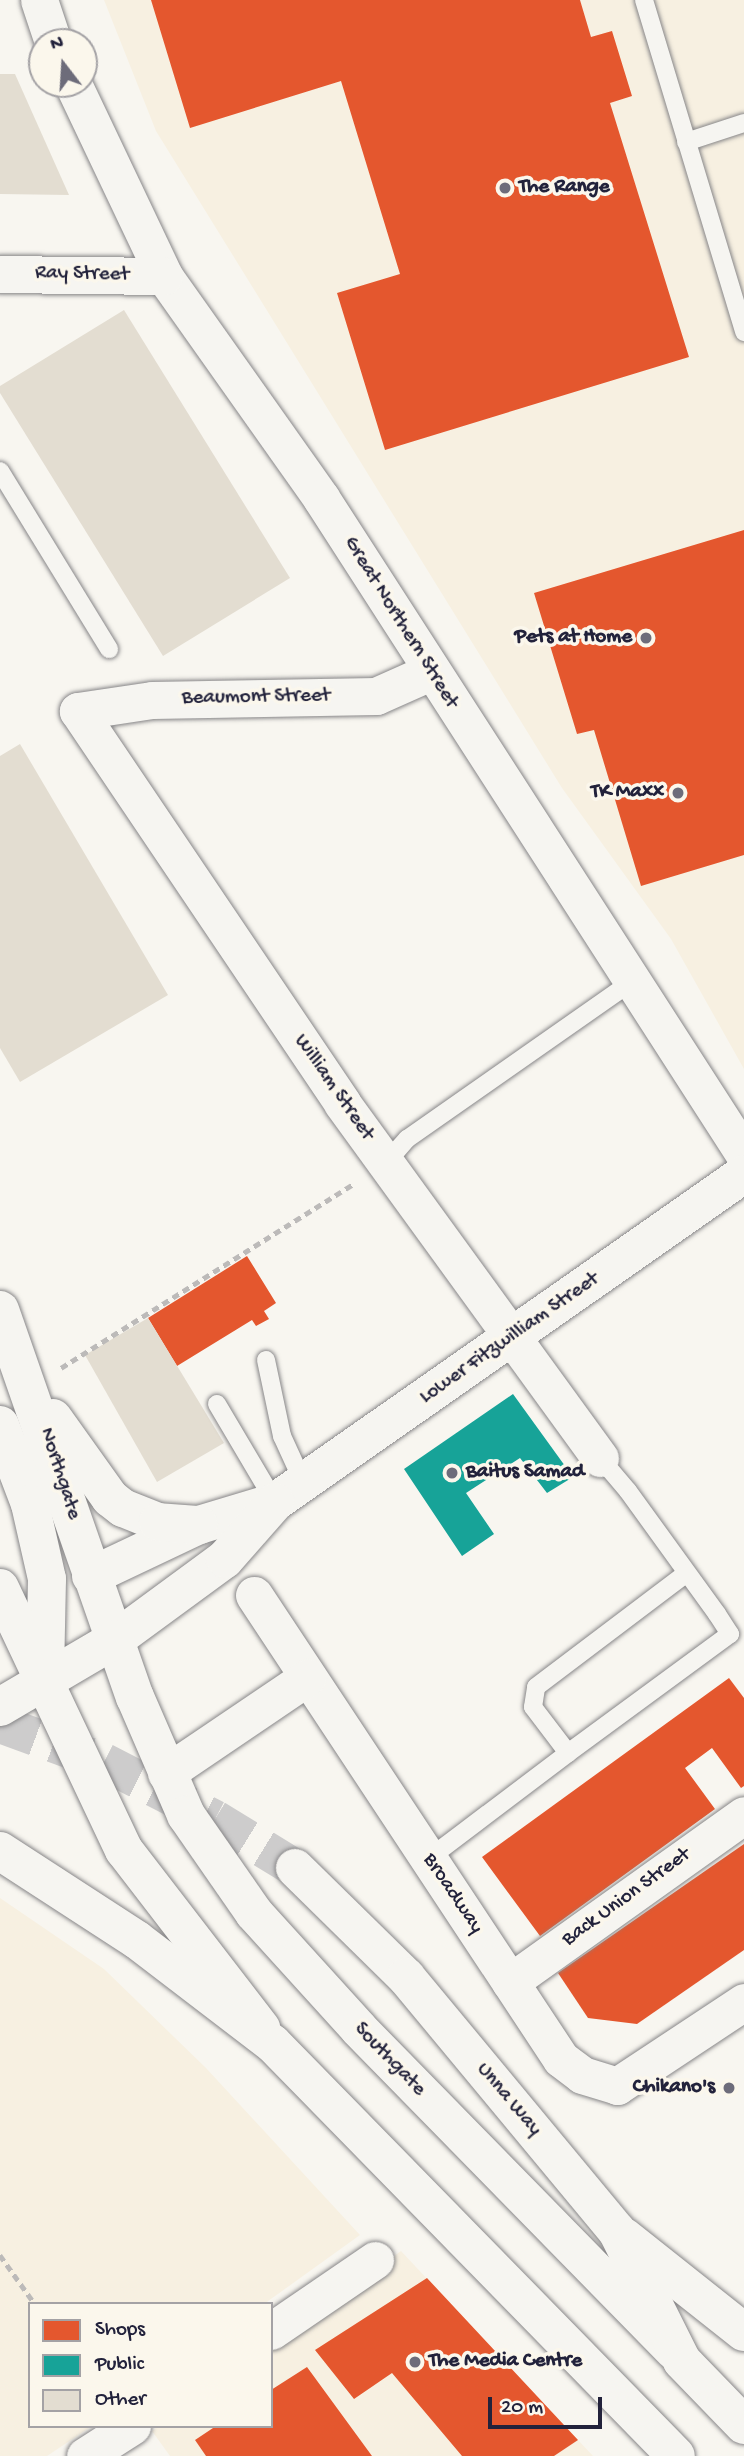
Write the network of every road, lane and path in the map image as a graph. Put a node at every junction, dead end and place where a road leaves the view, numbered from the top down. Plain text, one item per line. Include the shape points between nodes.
1 (39, 0) edge
2 (644, 0) edge
3 (48, 28) edge
4 (80, 98) edge
5 (744, 123) edge
6 (686, 142) junction
7 (0, 274) edge
8 (164, 276) junction
9 (744, 332) edge
10 (0, 471) edge
11 (109, 649) dead end
12 (430, 673) junction
13 (78, 710) joint
14 (631, 982) junction
15 (744, 1154) edge
16 (386, 1164) junction
17 (744, 1174) edge
18 (0, 1310) edge
19 (512, 1338) junction
20 (266, 1360) dead end
21 (29, 1385) junction
22 (217, 1404) dead end
23 (0, 1425) edge
24 (600, 1458) joint
25 (289, 1493) junction
26 (200, 1524) junction
27 (687, 1573) junction
28 (91, 1576) junction
29 (49, 1595) junction
30 (254, 1595) dead end
31 (4, 1605) edge
32 (116, 1639) junction
33 (308, 1677) junction
34 (45, 1683) junction
35 (0, 1707) edge
36 (568, 1753) junction
37 (166, 1773) junction
38 (744, 1815) edge
39 (0, 1851) edge
40 (428, 1859) junction
41 (295, 1868) tunnel mouth
42 (510, 1982) junction
43 (744, 2002) edge
44 (273, 2044) junction
45 (617, 2231) junction
46 (0, 2255) edge
47 (375, 2260) dead end
48 (34, 2302) edge
49 (273, 2330) edge
50 (744, 2332) edge
51 (682, 2361) junction
52 (744, 2425) edge
53 (127, 2439) edge
54 (85, 2456) edge
55 (676, 2456) edge

1 - 3 street
2 - 6 lane
4 - 8 street, Great Northern Street
5 - 6 lane
6 - 9 lane
7 - 8 street, Ray Street
8 - 12 street, Great Northern Street via 321,498
10 - 11 lane
12 - 13 street, Beaumont Street via 376,696 152,700
12 - 14 street, Great Northern Street
13 - 16 street, William Street
14 - 15 street, Great Northern Street
14 - 16 lane via 407,1139
16 - 19 street, William Street
16 - 21 path
17 - 19 main road, Lower Fitzwilliam Street
18 - 21 main road, Northgate
19 - 24 street, William Street
19 - 25 main road, Lower Fitzwilliam Street
20 - 25 lane
21 - 26 main road via 110,1497 123,1508 158,1522
21 - 28 main road, Northgate
22 - 25 lane
23 - 29 main road via 30,1504
24 - 27 lane
25 - 26 main road, Lower Fitzwilliam Street
25 - 32 main road, Lower Fitzwilliam Street via 225,1559
26 - 28 main road, Lower Fitzwilliam Street
27 - 36 lane via 536,1687 533,1707
27 - 36 lane via 730,1634
28 - 29 main road, Lower Fitzwilliam Street
28 - 32 main road, Northgate
29 - 31 main road, Lower Fitzwilliam Street
29 - 34 main road
30 - 33 street, Broadway
31 - 34 main road
32 - 34 main road, Lower Fitzwilliam Street
32 - 37 main road, Southgate
33 - 37 street
33 - 40 street, Broadway
34 - 35 main road, Lower Fitzwilliam Street
34 - 44 main road via 124,1850
36 - 40 lane
37 - 51 main road, Southgate via 186,1815 254,1913 359,2029
38 - 42 street, Back Union Street
39 - 44 main road via 137,1940
40 - 42 street, Broadway
41 - 45 main road, Unna Way via 406,1977
42 - 43 street, Broadway via 561,2059 582,2075 617,2087
44 - 55 main road
45 - 50 main road
45 - 51 main road, Unna Way
46 - 48 path
47 - 49 street
51 - 52 main road, Southgate
53 - 54 street

